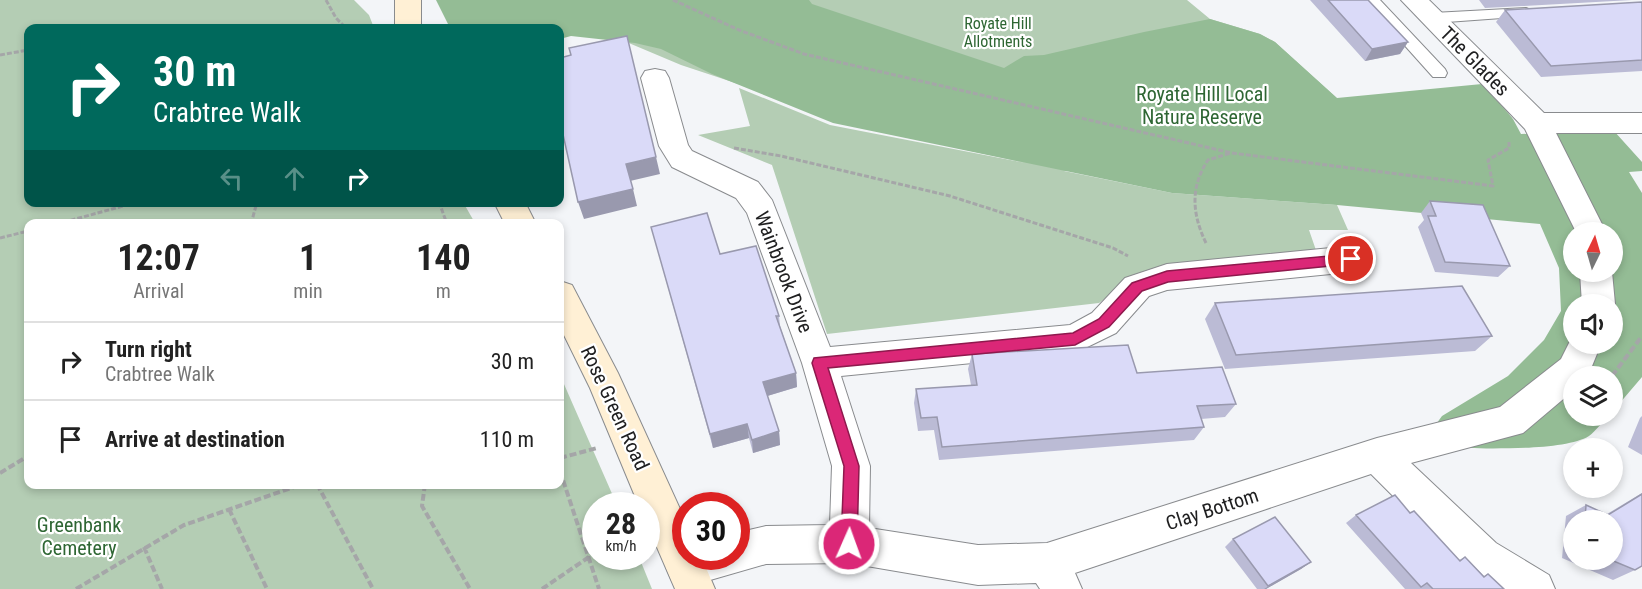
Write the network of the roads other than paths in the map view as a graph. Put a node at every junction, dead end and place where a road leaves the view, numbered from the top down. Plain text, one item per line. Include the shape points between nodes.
1 (408, 0) edge
2 (1372, 0) edge
3 (1424, 9) edge
4 (1537, 12) edge
5 (408, 24) edge
6 (1439, 73) dead end
7 (655, 78) dead end
8 (1536, 123) junction
9 (1642, 123) edge
10 (1586, 222) edge
11 (1351, 259) dead end
12 (564, 303) edge
13 (1580, 354) edge
14 (819, 363) junction
15 (1377, 455) junction
16 (849, 544) junction
17 (750, 549) edge
18 (1054, 576) edge
19 (691, 578) edge
20 (1535, 589) edge

1 - 5 main road
2 - 6 lane
3 - 4 lane
3 - 8 street, The Glades
7 - 14 street, Wainbrook Drive via 674,146 682,159 747,190 761,208
8 - 9 street
8 - 10 street
11 - 14 street via 1167,277 1137,287 1104,323 1075,339
12 - 19 main road, Rose Green Road via 606,384
13 - 15 street, Clay Bottom via 1574,369 1510,421
14 - 16 street, Wainbrook Drive via 851,466
15 - 18 street, Clay Bottom
15 - 20 street via 1482,557
16 - 17 street, Clay Bottom via 766,545
16 - 18 street, Clay Bottom

